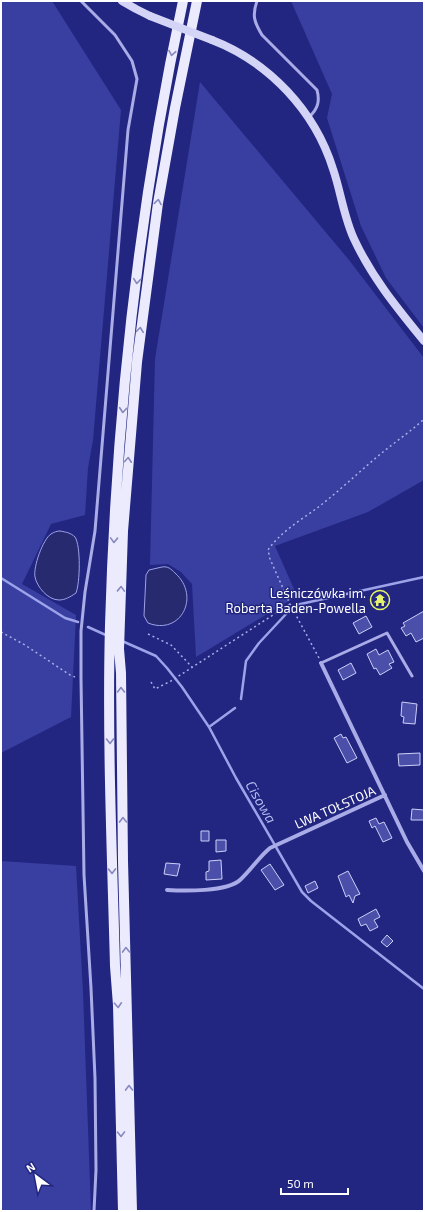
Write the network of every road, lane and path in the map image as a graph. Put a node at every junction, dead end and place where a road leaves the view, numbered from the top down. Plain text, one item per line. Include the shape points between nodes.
1 (81, 1) edge
2 (122, 1) edge
3 (183, 1) edge
4 (197, 1) edge
5 (257, 1) edge
6 (308, 118) junction
7 (424, 341) edge
8 (424, 419) edge
9 (290, 604) junction
10 (115, 627) junction
11 (1, 632) edge
12 (148, 634) dead end
13 (115, 648) junction
14 (321, 663) junction
15 (193, 668) junction
16 (412, 676) dead end
17 (81, 678) junction
18 (152, 682) dead end
19 (385, 796) junction
20 (424, 871) edge
21 (167, 890) dead end
22 (94, 1211) edge
23 (123, 1211) edge
24 (132, 1211) edge

1 - 17 lane via 121,42 132,61 137,79 127,138 95,531 81,631
2 - 6 street, bridge via 150,16 235,51 273,77 296,100
3 -> 10 main road via 158,128 138,268 117,491
10 -> 4 main road via 142,320 168,147
5 - 6 lane via 254,12 262,35 319,96 318,106
6 - 7 street via 328,154 354,240 390,300
8 - 9 path via 274,542 268,550
9 - 14 path
9 - 15 path
10 - 13 main road
11 - 17 path via 70,675
12 - 15 path via 170,645
13 -> 23 main road via 111,800
24 -> 13 main road via 121,673
14 - 16 lane via 387,633
14 - 19 street, LWA TOŁSTOJA
15 - 18 path via 155,689
17 - 22 lane via 84,875 95,1078
19 - 20 street, LWA TOŁSTOJA
19 - 21 street, LWA TOŁSTOJA via 280,842 261,855 233,884 204,890

